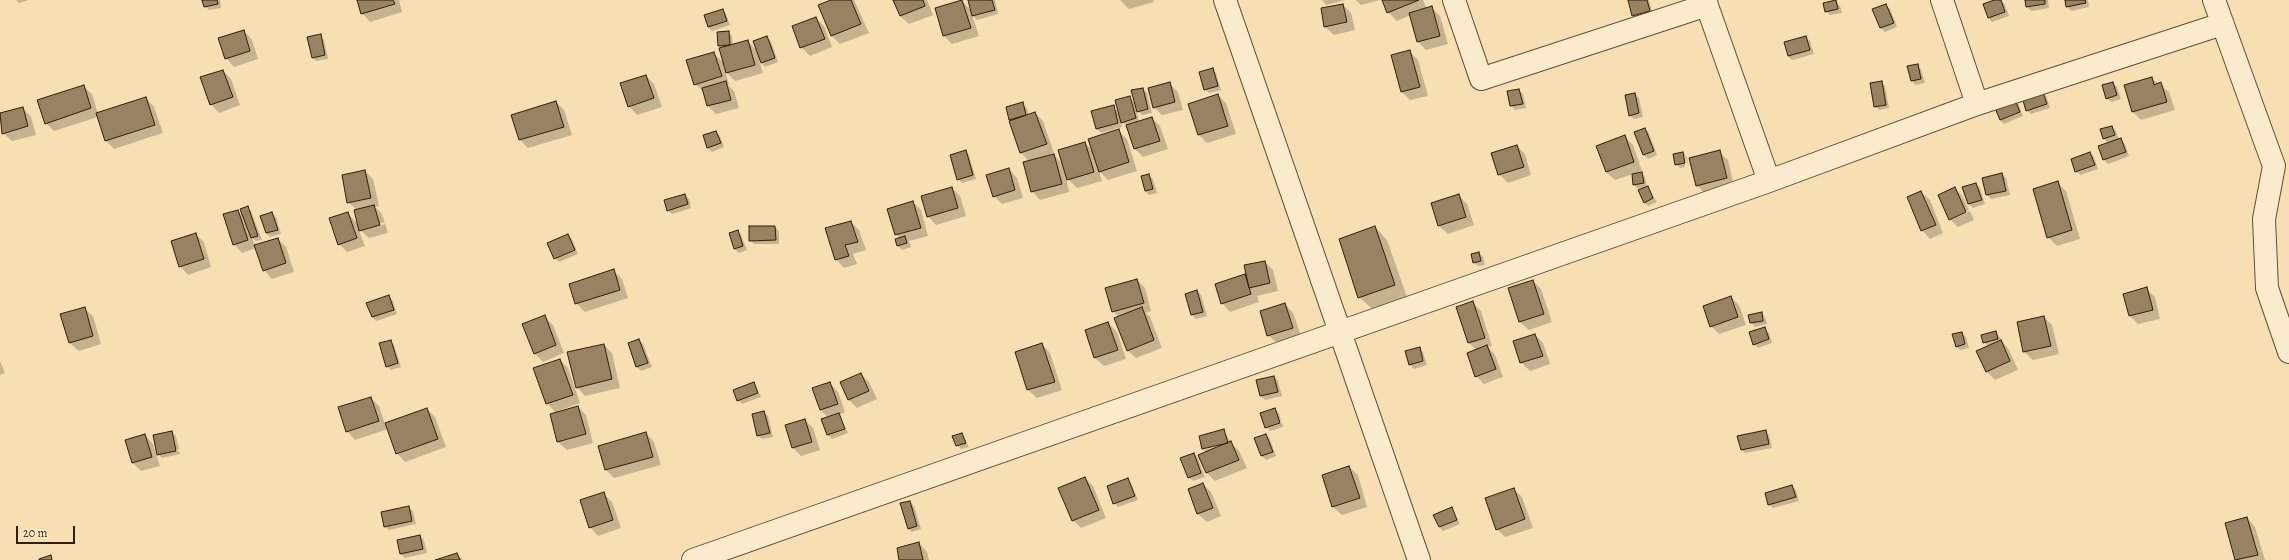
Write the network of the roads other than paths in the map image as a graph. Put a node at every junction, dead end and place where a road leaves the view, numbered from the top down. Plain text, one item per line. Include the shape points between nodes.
1 (1225, 0) edge
2 (1454, 0) edge
3 (1942, 0) edge
4 (2214, 0) edge
5 (1706, 2) edge
6 (2222, 24) junction
7 (1977, 104) junction
8 (1769, 181) junction
9 (1340, 330) junction
10 (2289, 352) edge
11 (693, 560) edge
12 (1419, 560) edge

1 - 9 street
2 - 5 street via 1481,79
3 - 7 street
4 - 6 street
5 - 8 street
6 - 7 street
6 - 10 street via 2274,166 2264,219 2267,288
7 - 8 street
8 - 9 street
9 - 11 street
9 - 12 street

